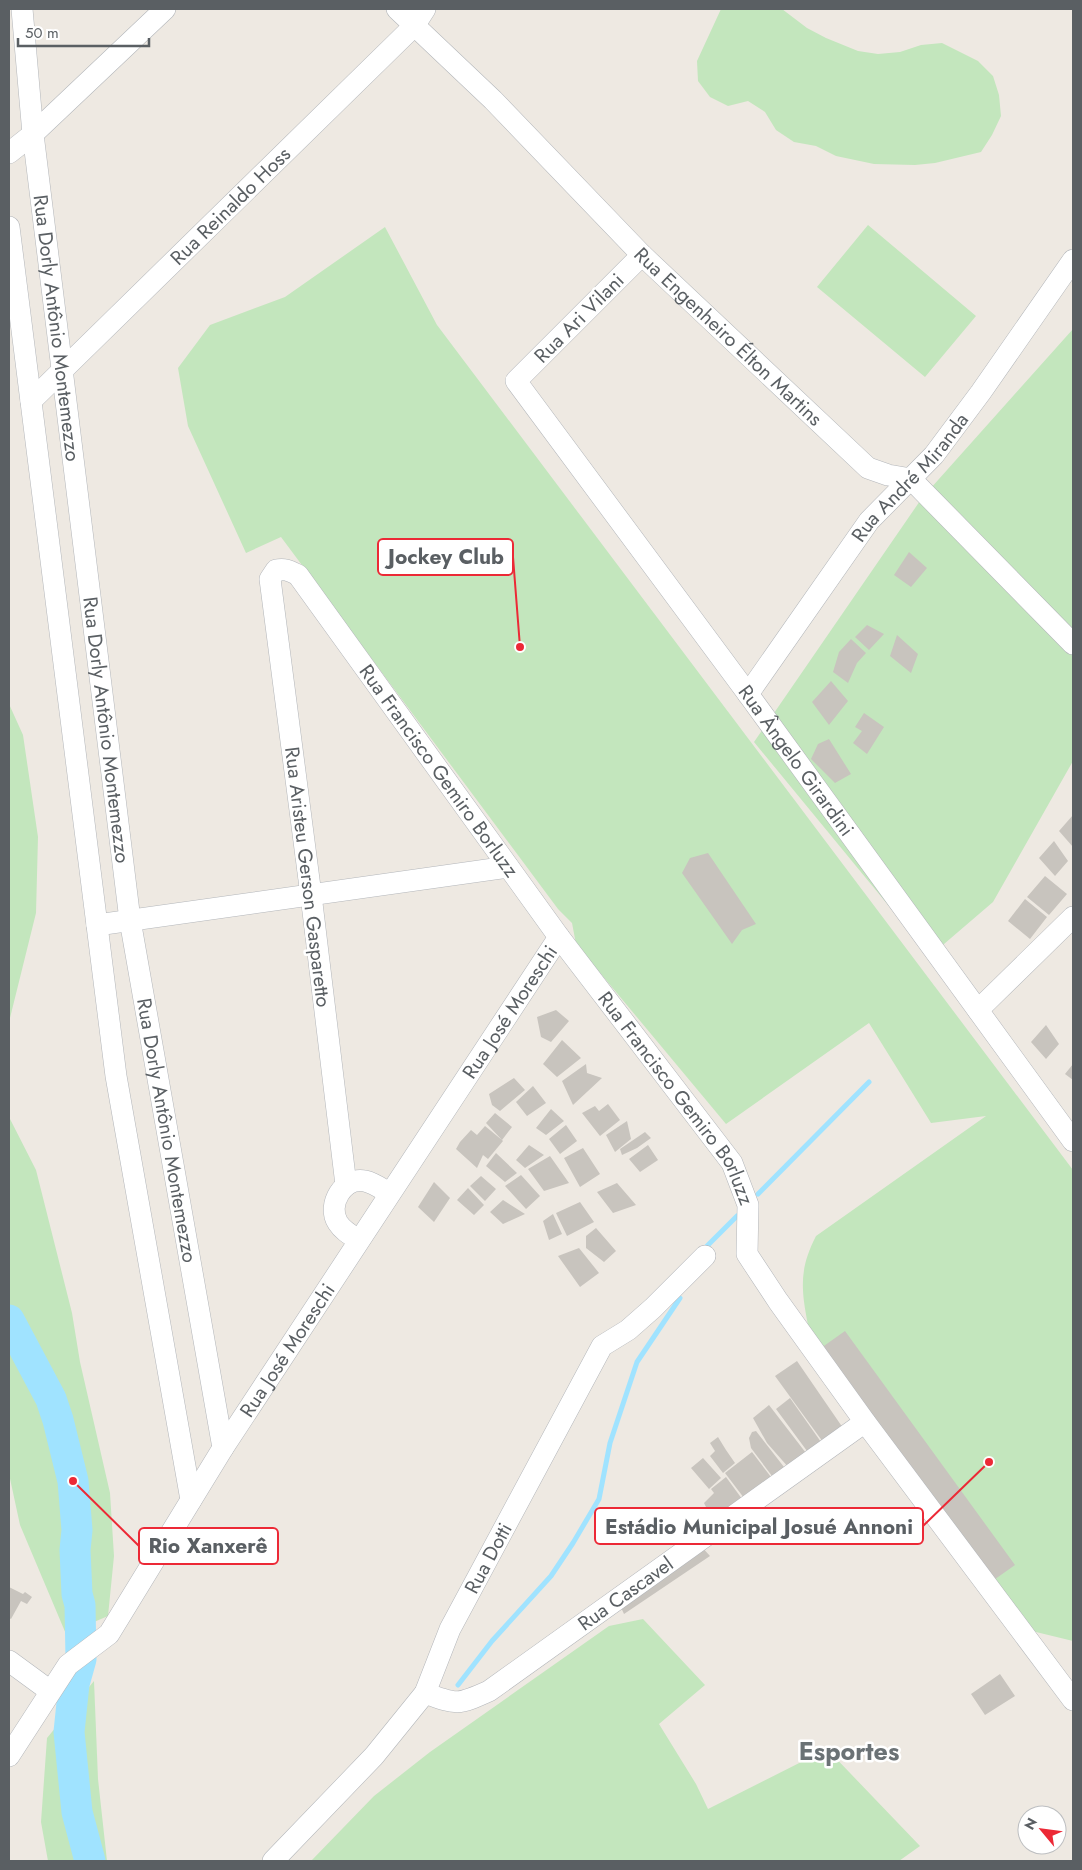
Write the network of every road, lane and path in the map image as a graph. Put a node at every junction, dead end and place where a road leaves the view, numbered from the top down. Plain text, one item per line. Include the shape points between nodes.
1 (22, 9) edge
2 (165, 9) edge
3 (397, 9) edge
4 (420, 17) edge
5 (33, 134) junction
6 (9, 153) edge
7 (9, 227) edge
8 (642, 255) junction
9 (1073, 260) edge
10 (63, 371) junction
11 (516, 381) joint
12 (31, 401) junction
13 (911, 479) junction
14 (276, 570) joint
15 (1073, 644) edge
16 (748, 694) junction
17 (508, 867) junction
18 (311, 895) junction
19 (1073, 917) edge
20 (130, 920) junction
21 (97, 925) junction
22 (559, 937) junction
23 (978, 1010) junction
24 (1073, 1141) edge
25 (346, 1186) junction
26 (389, 1193) junction
27 (359, 1240) junction
28 (705, 1256) dead end
29 (865, 1422) junction
30 (223, 1448) junction
31 (191, 1500) junction
32 (9, 1661) edge
33 (50, 1691) junction
34 (426, 1692) junction
35 (1073, 1700) edge
36 (9, 1756) edge
37 (273, 1861) edge

1 - 5 street, Rua Dorly Antônio Montemezzo
2 - 5 street
3 - 4 street, Rua Engenheiro Élton Martins
4 - 8 street, Rua Engenheiro Élton Martins via 493,100
4 - 10 street, Rua Reinaldo Hoss
5 - 6 street
5 - 10 street, Rua Dorly Antônio Montemezzo
7 - 12 street, Rua Dorly Antônio Montemezzo
8 - 11 street, Rua Ari Vilani
8 - 13 street, Rua Engenheiro Élton Martins via 868,468
9 - 13 street, Rua André Miranda via 976,400 934,455
10 - 12 street, Rua Reinaldo Hoss
10 - 20 street, Rua Dorly Antônio Montemezzo
11 - 16 street, Rua Ângelo Girardini
12 - 21 street, Rua Dorly Antônio Montemezzo
13 - 15 street
13 - 16 street, Rua André Miranda via 868,521
14 - 17 street, Rua Francisco Gemiro Borluzz via 289,570 298,575
14 - 18 street, Rua Aristeu Gerson Gasparetto via 270,580
16 - 23 street, Rua Ângelo Girardini
17 - 18 street
17 - 22 street, Rua Francisco Gemiro Borluzz
18 - 20 street
18 - 25 street, Rua Aristeu Gerson Gasparetto
19 - 23 street
20 - 21 street
20 - 30 street, Rua Dorly Antônio Montemezzo
21 - 31 street, Rua Dorly Antônio Montemezzo via 116,1076
22 - 26 street, Rua José Moreschi
22 - 29 street, Rua Francisco Gemiro Borluzz via 732,1163 748,1205 747,1254
23 - 24 street, Rua Ângelo Girardini
25 - 26 street via 358,1180 366,1181
25 - 27 street via 337,1197 334,1215 345,1231
26 - 27 street, Rua José Moreschi
27 - 30 street, Rua José Moreschi
28 - 34 street, Rua Dotti via 628,1330 602,1346 450,1629
29 - 34 street, Rua Cascavel via 489,1691 463,1702 448,1701
29 - 35 street, Rua Francisco Gemiro Borluzz
30 - 31 street, Rua José Moreschi
31 - 33 street, Rua José Moreschi via 109,1634 68,1665
32 - 33 street
33 - 36 street, Rua José Moreschi
34 - 37 street, Rua Dotti via 374,1756

